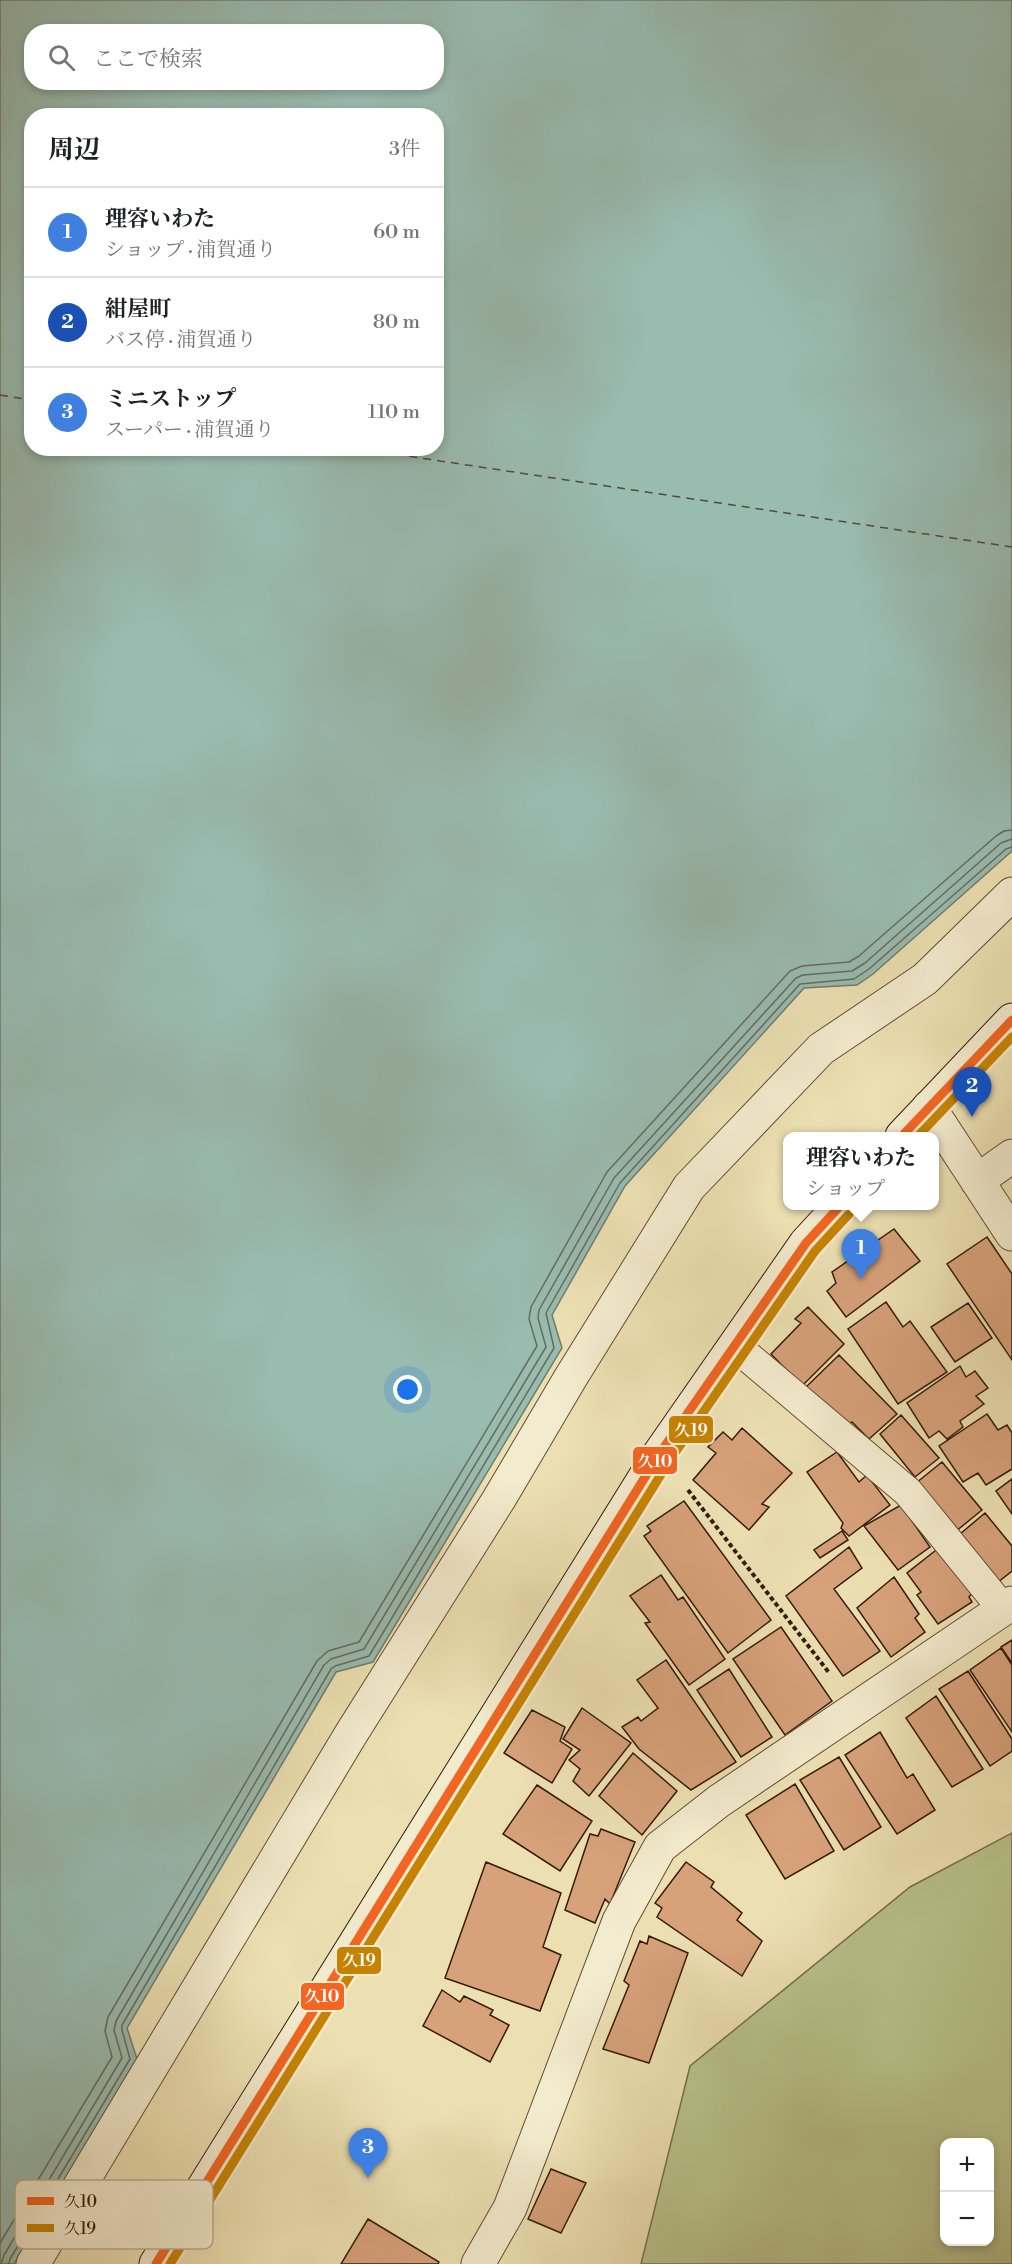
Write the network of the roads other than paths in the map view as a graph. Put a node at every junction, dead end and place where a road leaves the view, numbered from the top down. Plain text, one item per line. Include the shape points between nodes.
1 (1012, 894) edge
2 (1012, 1020) edge
3 (929, 1107) junction
4 (906, 1132) edge
5 (1012, 1156) edge
6 (977, 1181) junction
7 (836, 1210) edge
8 (1012, 1234) edge
9 (734, 1345) junction
10 (1008, 1606) edge
11 (83, 2180) edge
12 (208, 2180) edge
13 (42, 2249) edge
14 (165, 2249) edge
15 (33, 2264) edge
16 (156, 2264) edge
17 (478, 2264) edge

1 - 11 street via 925,979 821,1049 689,1187 351,1734
2 - 3 street
3 - 4 street
3 - 6 street
5 - 6 street
6 - 8 street
7 - 9 street via 806,1243
9 - 10 lane via 908,1492
9 - 12 street via 660,1453
10 - 17 street via 719,1801 660,1847 619,1921 510,2208
13 - 15 street
14 - 16 street

